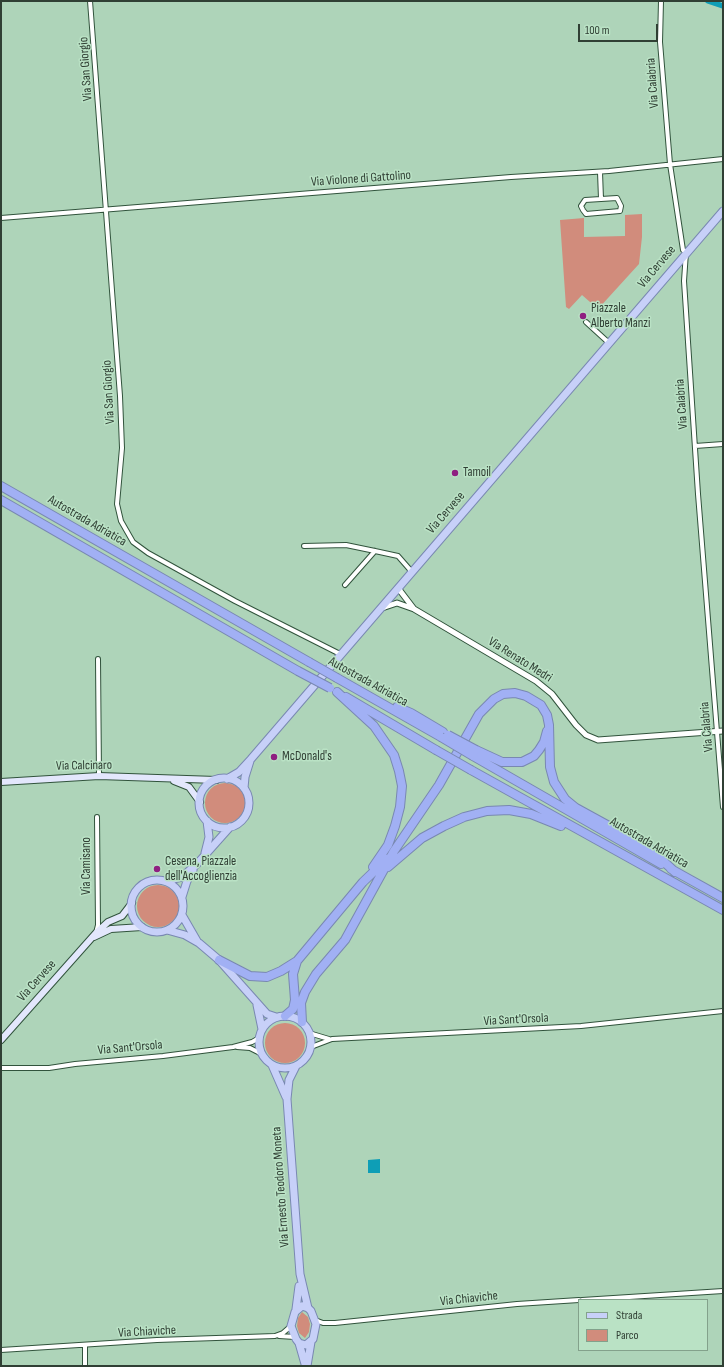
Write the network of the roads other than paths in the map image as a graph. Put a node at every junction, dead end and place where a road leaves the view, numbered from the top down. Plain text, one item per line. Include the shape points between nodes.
1 (90, 1) edge
2 (661, 1) edge
3 (723, 159) edge
4 (670, 164) junction
5 (600, 172) junction
6 (601, 199) junction
7 (107, 210) junction
8 (723, 211) edge
9 (1, 218) edge
10 (686, 252) junction
11 (586, 322) dead end
12 (609, 343) junction
13 (723, 444) edge
14 (695, 446) junction
15 (1, 486) edge
16 (1, 500) edge
17 (304, 546) dead end
18 (376, 551) junction
19 (412, 572) junction
20 (346, 585) dead end
21 (398, 588) junction
22 (414, 609) junction
23 (380, 610) junction
24 (340, 654) junction
25 (98, 659) dead end
26 (337, 692) junction
27 (549, 725) junction
28 (720, 731) edge
29 (474, 753) junction
30 (251, 759) junction
31 (99, 776) junction
32 (167, 779) junction
33 (227, 779) junction
34 (216, 780) junction
35 (1, 782) edge
36 (244, 788) junction
37 (200, 802) junction
38 (723, 807) edge
39 (97, 817) dead end
40 (207, 820) junction
41 (231, 827) junction
42 (610, 847) junction
43 (394, 851) junction
44 (200, 861) junction
45 (675, 872) junction
46 (382, 873) junction
47 (164, 882) junction
48 (363, 882) junction
49 (182, 898) junction
50 (723, 898) edge
51 (132, 903) junction
52 (723, 910) edge
53 (182, 914) junction
54 (98, 915) junction
55 (108, 922) junction
56 (142, 927) junction
57 (167, 930) junction
58 (96, 933) junction
59 (91, 939) junction
60 (199, 943) junction
61 (219, 960) junction
62 (297, 961) junction
63 (255, 999) junction
64 (723, 1011) edge
65 (281, 1016) junction
66 (302, 1022) junction
67 (262, 1028) junction
68 (309, 1032) junction
69 (259, 1038) junction
70 (332, 1039) junction
71 (1, 1040) edge
72 (233, 1047) junction
73 (311, 1047) junction
74 (262, 1054) junction
75 (272, 1065) junction
76 (296, 1066) junction
77 (1, 1068) edge
78 (287, 1099) junction
79 (300, 1274) junction
80 (723, 1291) edge
81 (596, 1299) edge
82 (578, 1300) edge
83 (308, 1308) junction
84 (296, 1309) junction
85 (315, 1320) junction
86 (335, 1324) junction
87 (291, 1326) junction
88 (316, 1331) junction
89 (275, 1336) junction
90 (297, 1340) junction
91 (311, 1342) junction
92 (84, 1346) junction
93 (1, 1350) edge
94 (86, 1366) edge
95 (306, 1366) edge

1 - 7 street, Via San Giorgio
2 - 4 street, Via Calabria via 660,42
3 - 4 street, Via Violone di Gattolino
4 - 5 street, Via Violone di Gattolino
4 - 10 street, Via Calabria via 683,250
5 - 6 street
5 - 7 street, Via Violone di Gattolino
6 - 6 street via 585,200 581,206 586,214 620,211 621,206 617,198
7 - 9 street, Via Violone di Gattolino
7 - 24 street, Via San Giorgio via 122,448 117,504 123,526 133,542 148,553
8 - 10 main road, Via Cervese
10 - 12 main road, Via Cervese
10 - 14 street, Via Calabria via 684,281
11 - 12 street
12 - 19 main road, Via Cervese
13 - 14 street
14 - 28 street, Via Calabria
15 - 29 highway, Autostrada Adriatica, bridge via 337,678
16 - 26 highway, Autostrada Adriatica, bridge
17 - 18 street via 346,545
18 - 19 street via 398,556
18 - 20 street
19 - 21 main road, Via Cervese
21 - 22 street, Via Renato Medri
21 - 23 main road, Via Cervese
22 - 23 street, Via Renato Medri via 396,603
22 - 28 street, Via Renato Medri via 536,681 552,694 586,735 598,740
23 - 24 main road, Via Cervese
24 - 30 main road, Via Cervese
25 - 31 street
26 - 42 highway, Autostrada Adriatica, bridge via 470,770
26 - 48 highway via 385,739 394,754 402,786 400,807 388,845
27 - 29 highway via 539,750 534,756 522,762 502,762
27 - 43 highway via 541,705 526,696 515,693 503,694 485,706 439,785
27 - 45 highway via 550,767 554,782 565,799 576,808 649,848
28 - 38 street, Via Calabria
29 - 45 highway, Autostrada Adriatica
30 - 33 main road, Via Cervese via 239,772
30 - 36 main road, Via Cervese
31 - 32 main road, Via Calcinaro
31 - 35 main road, Via Calcinaro
32 - 34 main road, Via Calcinaro
32 - 37 main road, Via Calcinaro via 189,787
33 - 34 main road
33 - 36 main road
34 - 37 main road via 204,789
36 - 41 main road via 249,801 246,814
37 - 40 main road via 201,812
39 - 54 street, Via Camisano
40 - 41 main road via 218,827
40 - 44 main road via 209,842
41 - 44 main road
42 - 46 highway via 597,844 551,820 531,814 509,810 487,811 464,817 422,838
42 - 52 highway, Autostrada Adriatica
43 - 46 highway
43 - 48 highway
44 - 47 main road via 182,877
44 - 49 main road via 187,881
45 - 50 highway, Autostrada Adriatica
46 - 66 highway via 345,940 316,974 305,992 301,1003
47 - 49 main road via 172,885
47 - 51 main road via 157,880 143,885 135,894
48 - 62 highway
49 - 53 main road
51 - 55 main road, Via Cervese via 122,916
51 - 56 main road via 133,916
53 - 57 main road via 179,921
53 - 60 main road
54 - 55 street
54 - 58 street, Via Camisano
55 - 58 main road, Via Cervese
56 - 57 main road via 158,932
56 - 59 main road, Via Cervese via 111,929
57 - 60 main road via 185,935
58 - 59 main road, Via Cervese
59 - 71 main road, Via Cervese
60 - 61 main road
61 - 62 highway via 241,973 258,977 274,975
61 - 63 main road
62 - 65 highway via 293,974 293,1009
63 - 65 main road via 267,1014
63 - 67 main road
64 - 70 street, Via Sant'Orsola via 581,1026
65 - 66 main road via 291,1016
65 - 67 main road
66 - 68 main road
67 - 69 main road
68 - 70 street
68 - 73 main road
69 - 72 street, Via Sant'Orsola
69 - 74 main road
70 - 73 street, Via Sant'Orsola
72 - 74 street via 250,1048
72 - 77 street, Via Sant'Orsola via 49,1068
73 - 76 main road via 306,1058
74 - 75 main road
75 - 76 main road via 280,1068
75 - 78 main road, Via Ernesto Teodoro Moneta
76 - 78 main road, Via Ernesto Teodoro Moneta via 288,1080
78 - 79 main road, Via Ernesto Teodoro Moneta
79 - 83 main road, Via Ernesto Teodoro Moneta
79 - 84 main road, Via Ernesto Teodoro Moneta
80 - 81 street, Via Chiaviche
82 - 86 street, Via Chiaviche via 517,1304
83 - 84 main road via 302,1306
83 - 85 main road
84 - 87 main road
85 - 86 street, Via Chiaviche
85 - 88 main road
86 - 88 street via 324,1325
87 - 89 street
87 - 90 main road
88 - 91 main road
89 - 90 street, Via Chiaviche
89 - 92 street, Via Chiaviche via 157,1340
90 - 91 main road via 306,1345
90 - 95 main road
91 - 95 main road
92 - 93 street, Via Chiaviche
92 - 94 street

